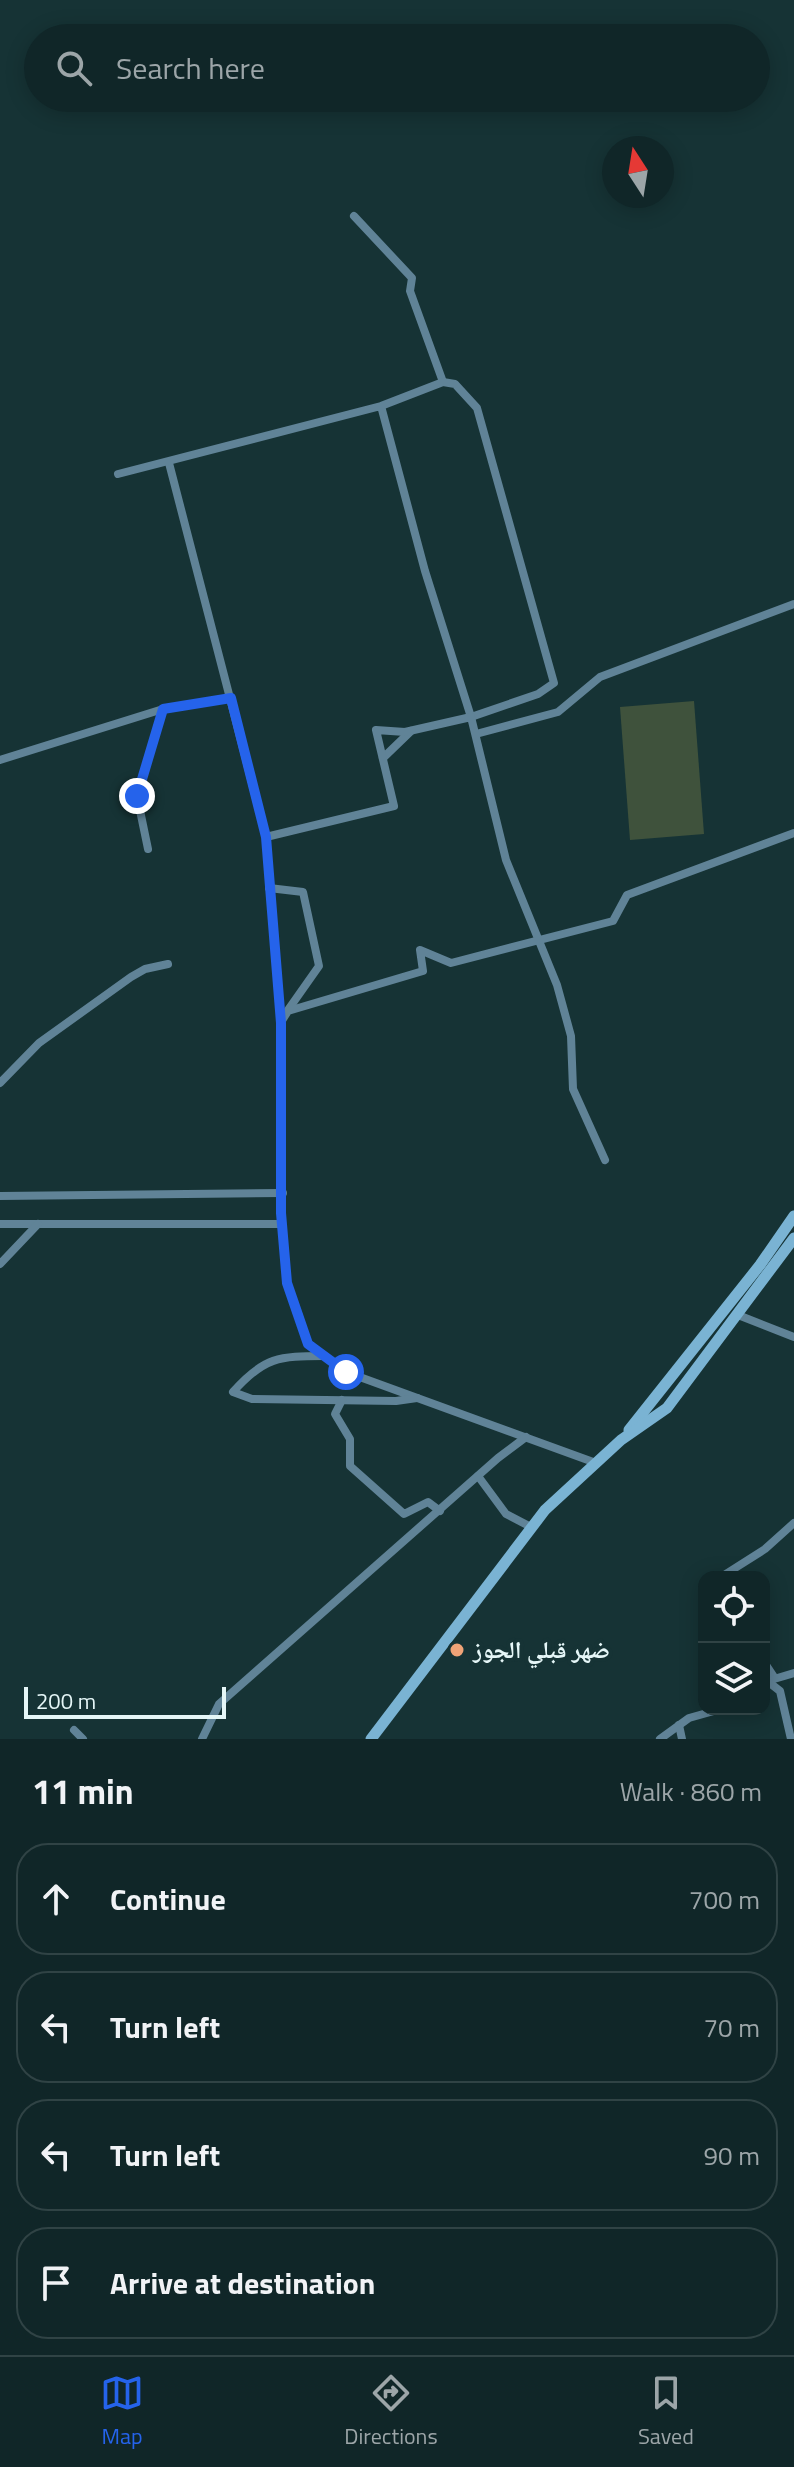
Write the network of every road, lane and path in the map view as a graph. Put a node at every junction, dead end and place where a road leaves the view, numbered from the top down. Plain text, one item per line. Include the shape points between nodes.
1 (354, 216) dead end
2 (443, 382) junction
3 (381, 406) junction
4 (169, 463) junction
5 (118, 474) dead end
6 (794, 604) edge
7 (231, 698) junction
8 (163, 709) junction
9 (471, 717) junction
10 (411, 730) junction
11 (476, 734) junction
12 (383, 758) junction
13 (0, 760) edge
14 (794, 833) edge
15 (266, 837) junction
16 (148, 849) dead end
17 (269, 888) junction
18 (540, 941) junction
19 (168, 964) dead end
20 (288, 1011) junction
21 (281, 1023) junction
22 (0, 1083) edge
23 (605, 1160) dead end
24 (283, 1193) junction
25 (0, 1196) edge
26 (794, 1216) edge
27 (0, 1224) edge
28 (38, 1224) junction
29 (282, 1224) junction
30 (794, 1238) edge
31 (0, 1264) edge
32 (738, 1315) junction
33 (794, 1337) edge
34 (325, 1356) junction
35 (418, 1398) junction
36 (342, 1400) junction
37 (526, 1437) junction
38 (621, 1440) junction
39 (596, 1463) junction
40 (478, 1476) junction
41 (440, 1511) junction
42 (794, 1523) edge
43 (531, 1527) junction
44 (730, 1571) edge
45 (794, 1673) edge
46 (770, 1683) edge
47 (705, 1715) edge
48 (679, 1725) junction
49 (74, 1730) dead end
50 (83, 1739) edge
51 (202, 1739) edge
52 (371, 1739) edge
53 (660, 1739) edge
54 (682, 1739) edge
55 (791, 1739) edge

1 - 2 street via 412,278 410,291
2 - 3 street
2 - 9 street via 455,384 477,408 554,683 538,694
3 - 4 street
3 - 9 street
4 - 5 street
4 - 7 street
6 - 11 street via 600,677 558,712
7 - 8 street
7 - 15 street
8 - 13 street
8 - 16 street via 137,796
9 - 10 street
9 - 11 street
10 - 12 street
10 - 12 street via 376,730
11 - 18 street via 506,860
12 - 15 street via 394,806
14 - 18 street via 627,895 613,921
15 - 17 street
17 - 20 street via 303,892 319,966
17 - 21 street
18 - 20 street via 451,963 420,950 423,971
18 - 23 street via 571,1036 573,1089
19 - 22 street via 131,977 39,1043
20 - 21 street
21 - 24 street
24 - 25 street
24 - 29 street
26 - 38 main road
27 - 28 street
28 - 29 street
28 - 31 street
29 - 34 street via 287,1283 308,1344
30 - 32 main road
32 - 33 street
32 - 38 main road via 667,1408
34 - 35 street via 346,1372
34 - 36 street via 263,1362 233,1392 252,1399
35 - 36 street
35 - 37 street
36 - 41 street via 335,1414 350,1439 350,1466 404,1514 428,1502
37 - 39 street
37 - 40 street
38 - 39 main road
39 - 43 main road
40 - 41 street
40 - 43 street via 506,1514
41 - 51 street via 219,1704
42 - 44 street
43 - 52 main road
45 - 46 street
46 - 55 street via 780,1691
47 - 48 street
48 - 53 street
48 - 54 street
49 - 50 street

